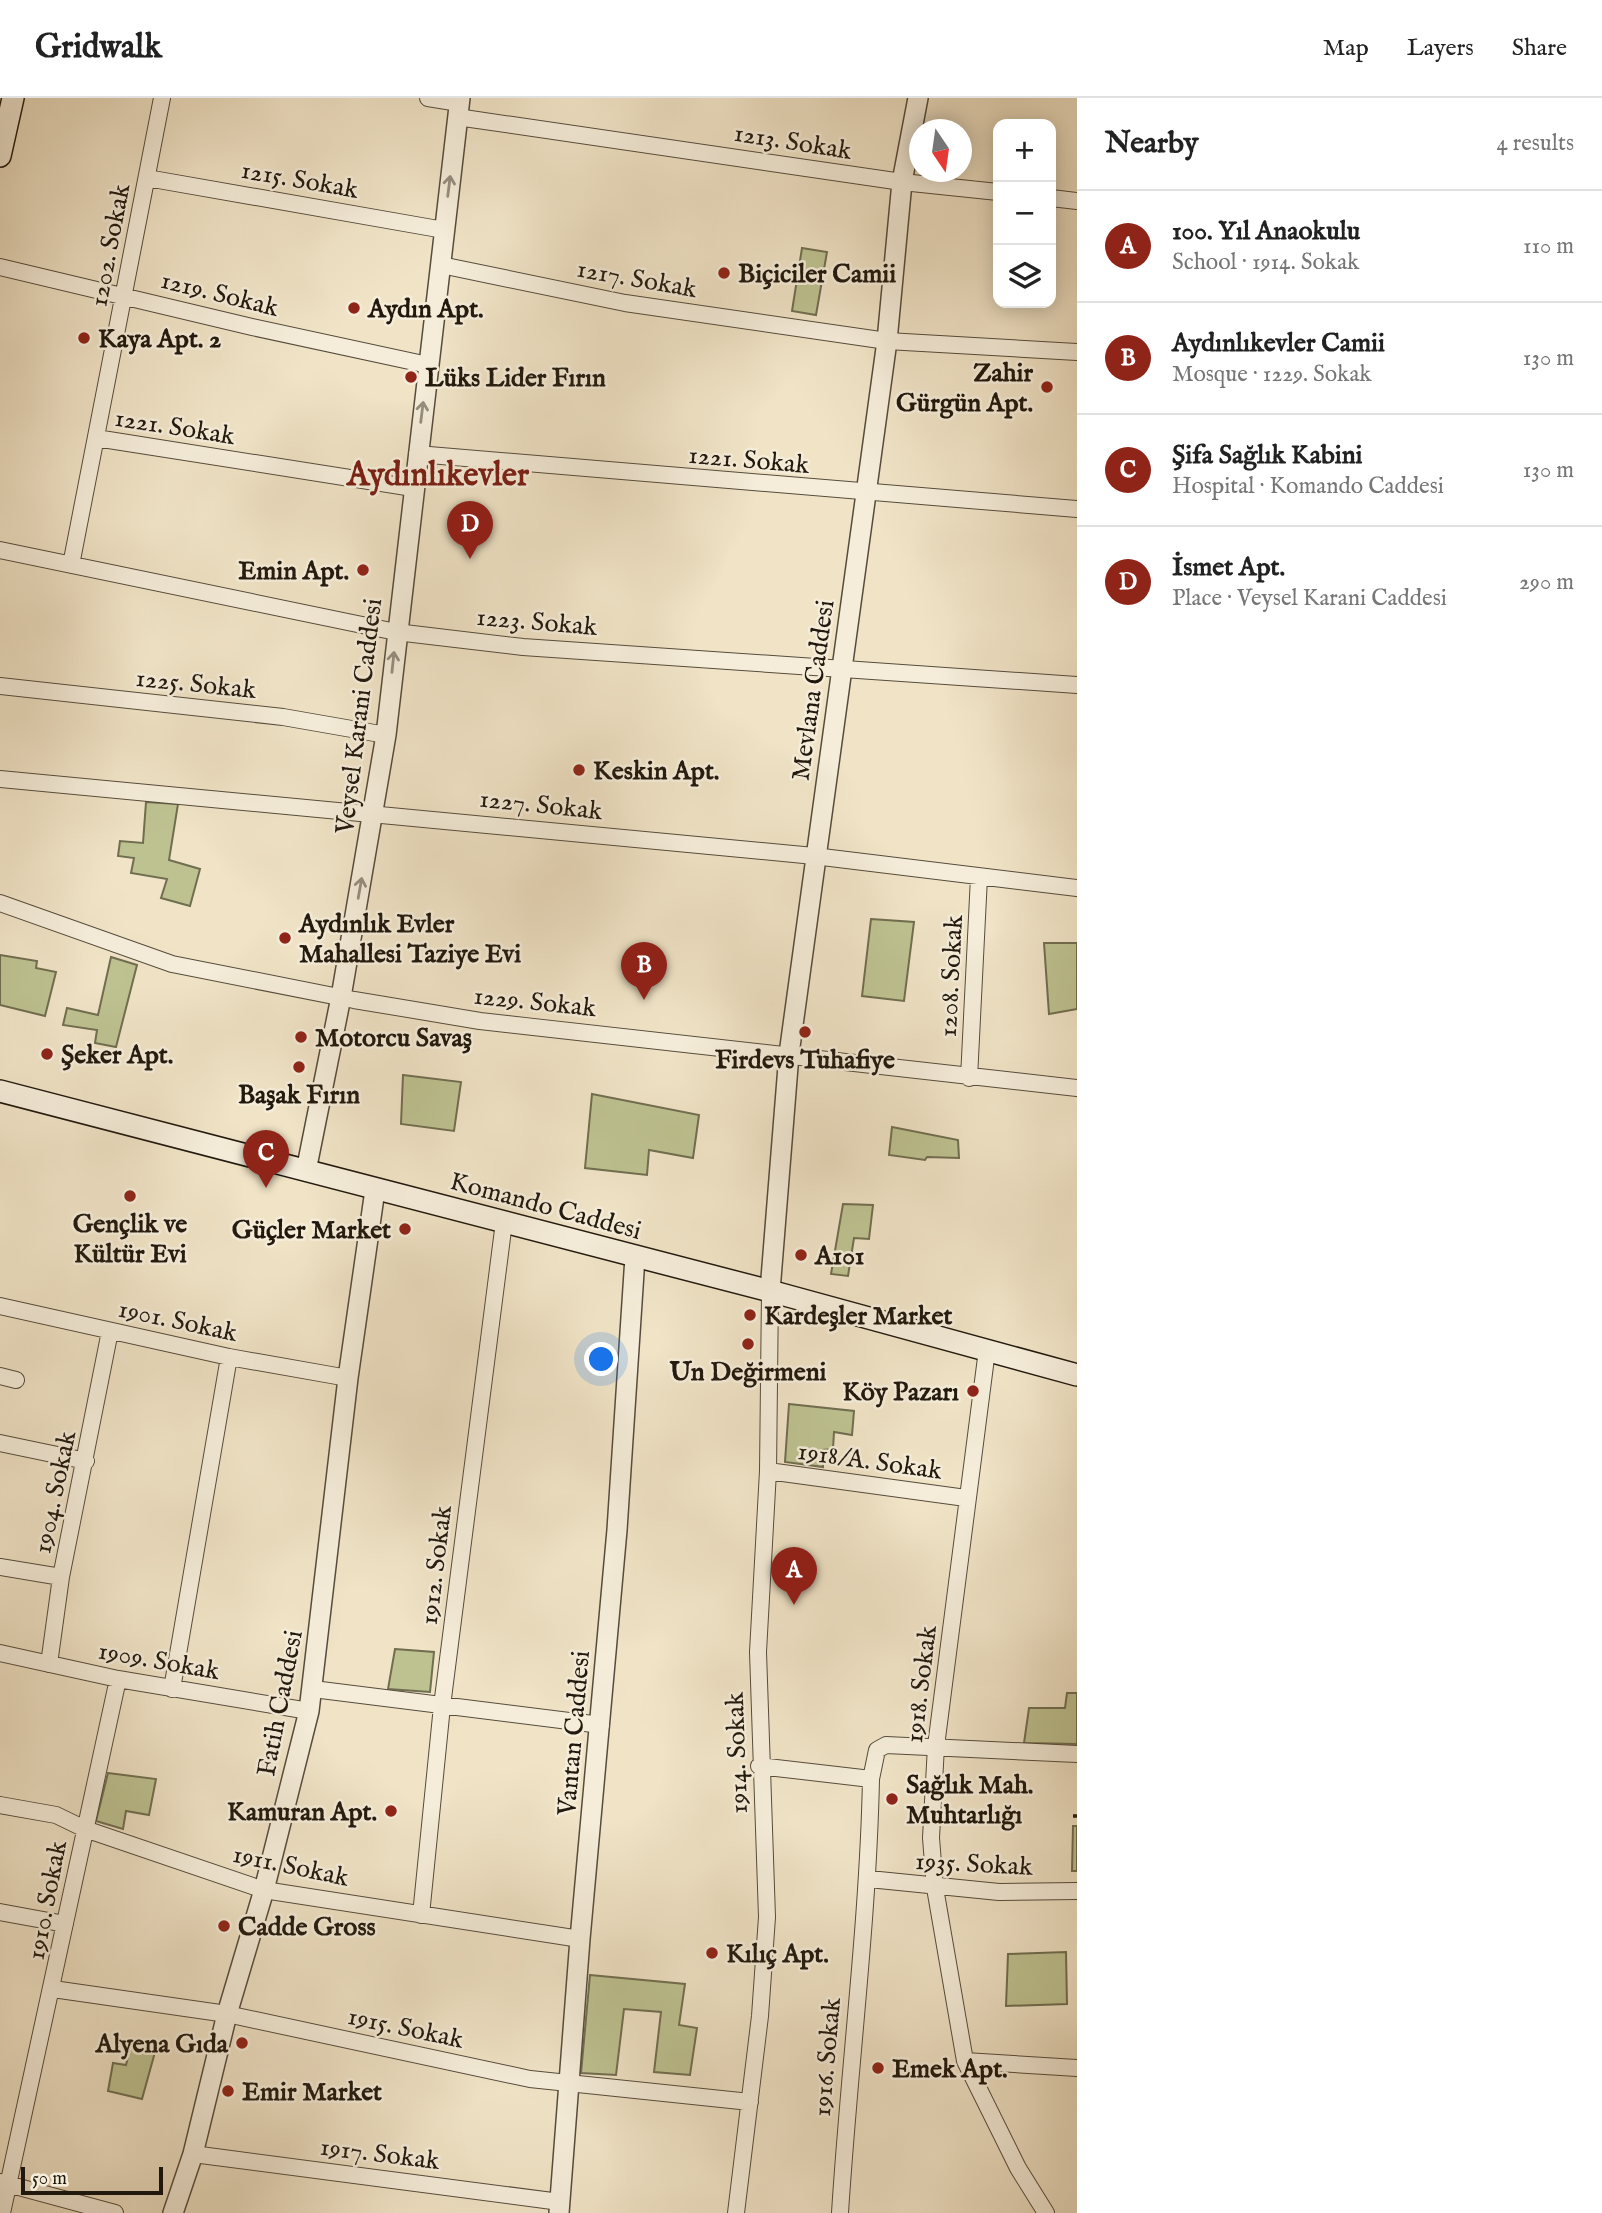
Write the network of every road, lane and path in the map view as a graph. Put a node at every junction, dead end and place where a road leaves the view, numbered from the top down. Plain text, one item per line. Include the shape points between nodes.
1 (13, 98) edge
2 (162, 98) edge
3 (428, 98) edge
4 (918, 98) edge
5 (458, 106) edge
6 (1, 143) edge
7 (147, 178) junction
8 (902, 182) junction
9 (993, 191) edge
10 (1056, 199) edge
11 (1077, 201) edge
12 (444, 230) junction
13 (441, 265) junction
14 (0, 267) edge
15 (125, 295) junction
16 (887, 341) junction
17 (1077, 352) edge
18 (428, 365) junction
19 (96, 439) junction
20 (417, 454) junction
21 (413, 488) junction
22 (867, 491) junction
23 (1077, 509) edge
24 (0, 550) edge
25 (71, 565) junction
26 (396, 632) junction
27 (842, 668) junction
28 (1077, 685) edge
29 (0, 686) edge
30 (386, 735) junction
31 (0, 779) edge
32 (374, 812) junction
33 (814, 856) junction
34 (979, 877) junction
35 (1077, 888) edge
36 (0, 903) edge
37 (308, 923) dead end
38 (353, 929) junction
39 (341, 997) junction
40 (789, 1054) junction
41 (969, 1078) junction
42 (1077, 1088) edge
43 (0, 1091) edge
44 (306, 1171) junction
45 (375, 1189) junction
46 (504, 1222) junction
47 (635, 1257) junction
48 (770, 1291) junction
49 (0, 1306) edge
50 (110, 1331) junction
51 (987, 1350) junction
52 (229, 1357) junction
53 (1077, 1375) edge
54 (348, 1378) junction
55 (0, 1443) edge
56 (86, 1461) junction
57 (768, 1471) junction
58 (966, 1498) junction
59 (0, 1567) edge
60 (61, 1577) junction
61 (0, 1653) edge
62 (50, 1664) junction
63 (118, 1679) junction
64 (172, 1689) junction
65 (313, 1689) junction
66 (442, 1706) junction
67 (309, 1711) junction
68 (601, 1725) junction
69 (936, 1746) junction
70 (1077, 1754) edge
71 (759, 1766) junction
72 (871, 1779) junction
73 (0, 1805) edge
74 (85, 1829) junction
75 (869, 1879) junction
76 (935, 1888) junction
77 (264, 1890) junction
78 (1077, 1891) edge
79 (0, 1912) edge
80 (421, 1915) junction
81 (65, 1924) junction
82 (580, 1938) junction
83 (53, 1989) junction
84 (227, 2014) junction
85 (965, 2061) junction
86 (1077, 2068) edge
87 (570, 2081) junction
88 (750, 2102) junction
89 (193, 2154) junction
90 (4, 2183) edge
91 (559, 2207) edge
92 (2, 2213) edge
93 (115, 2213) edge
94 (173, 2213) edge
95 (736, 2213) edge
96 (840, 2213) edge
97 (1046, 2213) edge

1 - 6 main road
2 - 7 street, 1202. Sokak
3 - 5 street, 1213. Sokak
4 - 8 street, Mevlana Caddesi
5 - 8 street, 1213. Sokak
12 -> 5 street, Veysel Karani Caddesi
7 - 12 street, 1215. Sokak
7 - 15 street, 1202. Sokak
8 - 9 street, 1213. Sokak
8 - 16 street, Mevlana Caddesi
10 - 11 street
12 - 13 street, Veysel Karani Caddesi
13 - 16 street, 1217. Sokak via 625,303
13 - 18 street, Veysel Karani Caddesi
14 - 15 street, 1219. Sokak
15 - 18 street, 1219. Sokak
15 - 19 street, 1202. Sokak
16 - 17 street, 1217. Sokak
16 - 22 street, Mevlana Caddesi
20 -> 18 street, Veysel Karani Caddesi
19 - 21 street, 1221. Sokak
19 - 25 street, 1202. Sokak
20 - 21 street, Veysel Karani Caddesi
20 - 22 street, 1221. Sokak
21 - 26 street, Veysel Karani Caddesi
22 - 23 street, 1221. Sokak
22 - 27 street, Mevlana Caddesi
24 - 25 street, 1223. Sokak
25 - 26 street, 1223. Sokak
26 - 27 street, 1223. Sokak via 523,647
30 -> 26 street, Veysel Karani Caddesi
27 - 28 street, 1223. Sokak
27 - 33 street, Mevlana Caddesi
29 - 30 street, 1225. Sokak via 283,717
30 - 32 street, Veysel Karani Caddesi
31 - 32 street, 1227. Sokak
32 - 33 street, 1227. Sokak
38 -> 32 street, Veysel Karani Caddesi
33 - 34 street, 1227. Sokak
33 - 40 street, Mevlana Caddesi
34 - 35 street, 1227. Sokak
34 - 41 street, 1208. Sokak
36 - 39 street, 1229. Sokak via 172,964
37 - 38 path
38 - 39 street, Veysel Karani Caddesi
39 - 40 street, 1229. Sokak via 480,1021
39 - 44 street, Veysel Karani Caddesi
40 - 41 street, 1229. Sokak
40 - 48 street, Mevlana Caddesi
41 - 42 street, 1229. Sokak
43 - 44 main road, Komando Caddesi
44 - 45 main road, Komando Caddesi
45 - 46 main road, Komando Caddesi
45 - 54 street, Fatih Caddesi
46 - 47 main road, Komando Caddesi
46 - 66 street, 1912. Sokak
47 - 48 main road, Komando Caddesi
47 - 68 street, Vantan Caddesi
48 - 51 main road, Komando Caddesi
48 - 57 street, 1914. Sokak
49 - 50 street, 1901. Sokak
50 - 52 street, 1901. Sokak
50 - 56 street, 1904. Sokak
51 - 53 main road, Komando Caddesi
51 - 58 street, 1918. Sokak
52 - 54 street, 1901. Sokak
52 - 64 street
54 - 65 street, Fatih Caddesi
55 - 56 street
56 - 60 street, 1904. Sokak
57 - 58 street, 1918/A. Sokak
57 - 71 street, 1914. Sokak via 758,1652
58 - 69 street, 1918. Sokak
59 - 60 street
60 - 62 street, 1904. Sokak
61 - 62 street, 1909. Sokak
62 - 63 street, 1909. Sokak
63 - 64 street, 1909. Sokak
63 - 74 street, 1910. Sokak
64 - 67 street, 1909. Sokak
65 - 66 street
65 - 67 street, Fatih Caddesi
66 - 68 street
66 - 80 street, 1912. Sokak
67 - 77 street, Fatih Caddesi
68 - 82 street, Vantan Caddesi
69 - 70 street, 1916. Sokak
69 - 72 street, 1916. Sokak via 886,1745 877,1750
69 - 76 street, 1918. Sokak via 931,1838
71 - 72 street
71 - 88 street, 1914. Sokak via 767,1917
72 - 75 street, 1916. Sokak
73 - 74 street, 1911. Sokak via 56,1815
74 - 77 street, 1911. Sokak
74 - 81 street, 1910. Sokak
75 - 76 street, 1935. Sokak
75 - 96 street, 1916. Sokak
76 - 78 street, 1935. Sokak
76 - 85 street, 1918. Sokak
77 - 80 street, 1911. Sokak
77 - 84 street, Fatih Caddesi
79 - 81 street
80 - 82 street, 1911. Sokak
81 - 83 street, 1910. Sokak
82 - 87 street, Vantan Caddesi
83 - 84 street, 1915. Sokak
83 - 90 street, 1910. Sokak
84 - 87 street, 1915. Sokak via 530,2079
84 - 89 street, Fatih Caddesi
85 - 86 street
85 - 97 street, 1918. Sokak via 1018,2168
87 - 88 street, 1915. Sokak
87 - 91 street, Vantan Caddesi
88 - 95 street, 1914. Sokak
89 - 91 street, 1917. Sokak
89 - 94 street, Fatih Caddesi
90 - 92 street, 1910. Sokak
90 - 93 street

